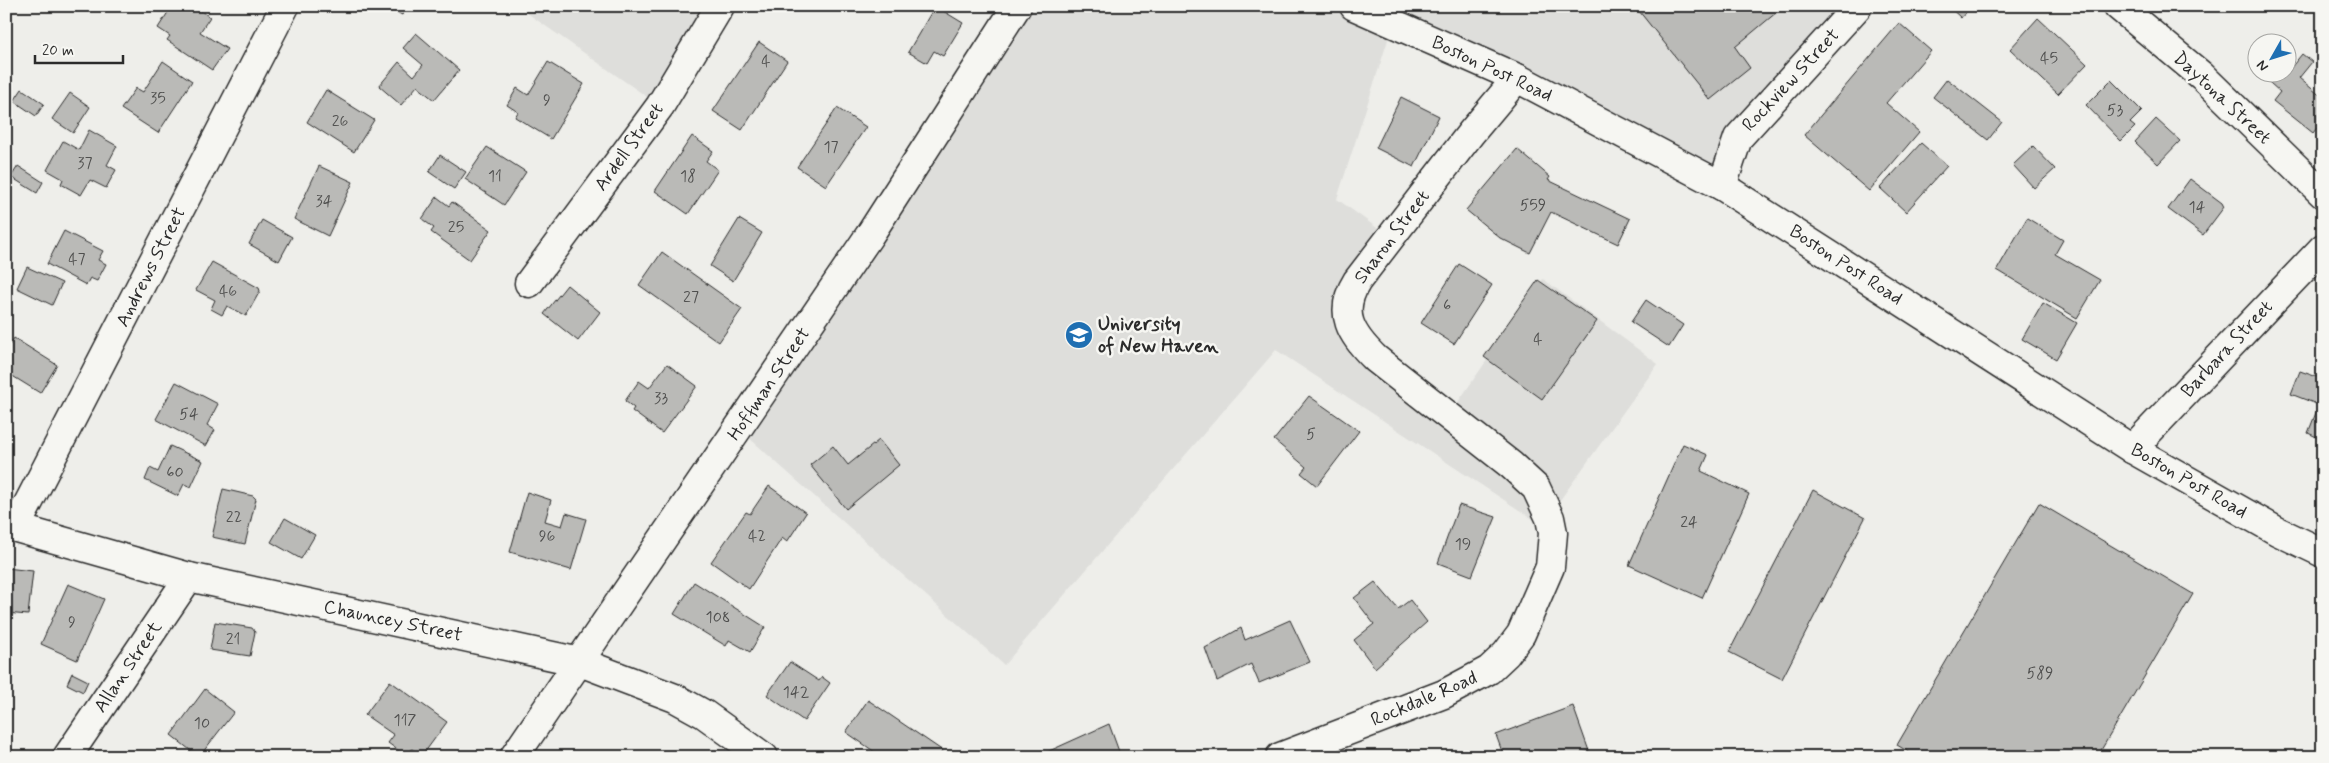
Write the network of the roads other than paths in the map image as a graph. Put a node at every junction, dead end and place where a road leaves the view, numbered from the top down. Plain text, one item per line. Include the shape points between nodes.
1 (285, 6) edge
2 (720, 6) edge
3 (1016, 6) edge
4 (1354, 6) edge
5 (1858, 6) edge
6 (2118, 6) edge
7 (1516, 78) junction
8 (1722, 186) junction
9 (2323, 194) edge
10 (2323, 248) edge
11 (529, 283) dead end
12 (2132, 450) junction
13 (1536, 488) joint
14 (11, 526) edge
15 (2323, 553) edge
16 (189, 577) junction
17 (580, 662) junction
18 (67, 757) edge
19 (514, 757) edge
20 (764, 757) edge
21 (1280, 757) edge

1 - 14 street, Andrews Street
2 - 11 street, Ardell Street via 660,106
3 - 17 street, Hoffman Street via 869,236
4 - 7 street, Boston Post Road
5 - 8 street, Rockview Street via 1738,138
6 - 9 street, Daytona Street via 2202,76
7 - 8 street, Boston Post Road
7 - 13 street, Sharon Street via 1357,281 1346,308 1352,329 1365,349
8 - 12 street, Boston Post Road
10 - 12 street, Barbara Street
12 - 15 street, Boston Post Road
13 - 21 street, Rockdale Road via 1553,533 1550,567 1521,634 1506,654 1489,670 1444,694
14 - 16 street, Chauncey Street
16 - 17 street, Chauncey Street
16 - 18 street, Allan Street
17 - 19 street, Hoffman Street
17 - 20 street, Chauncey Street via 675,698 704,714

